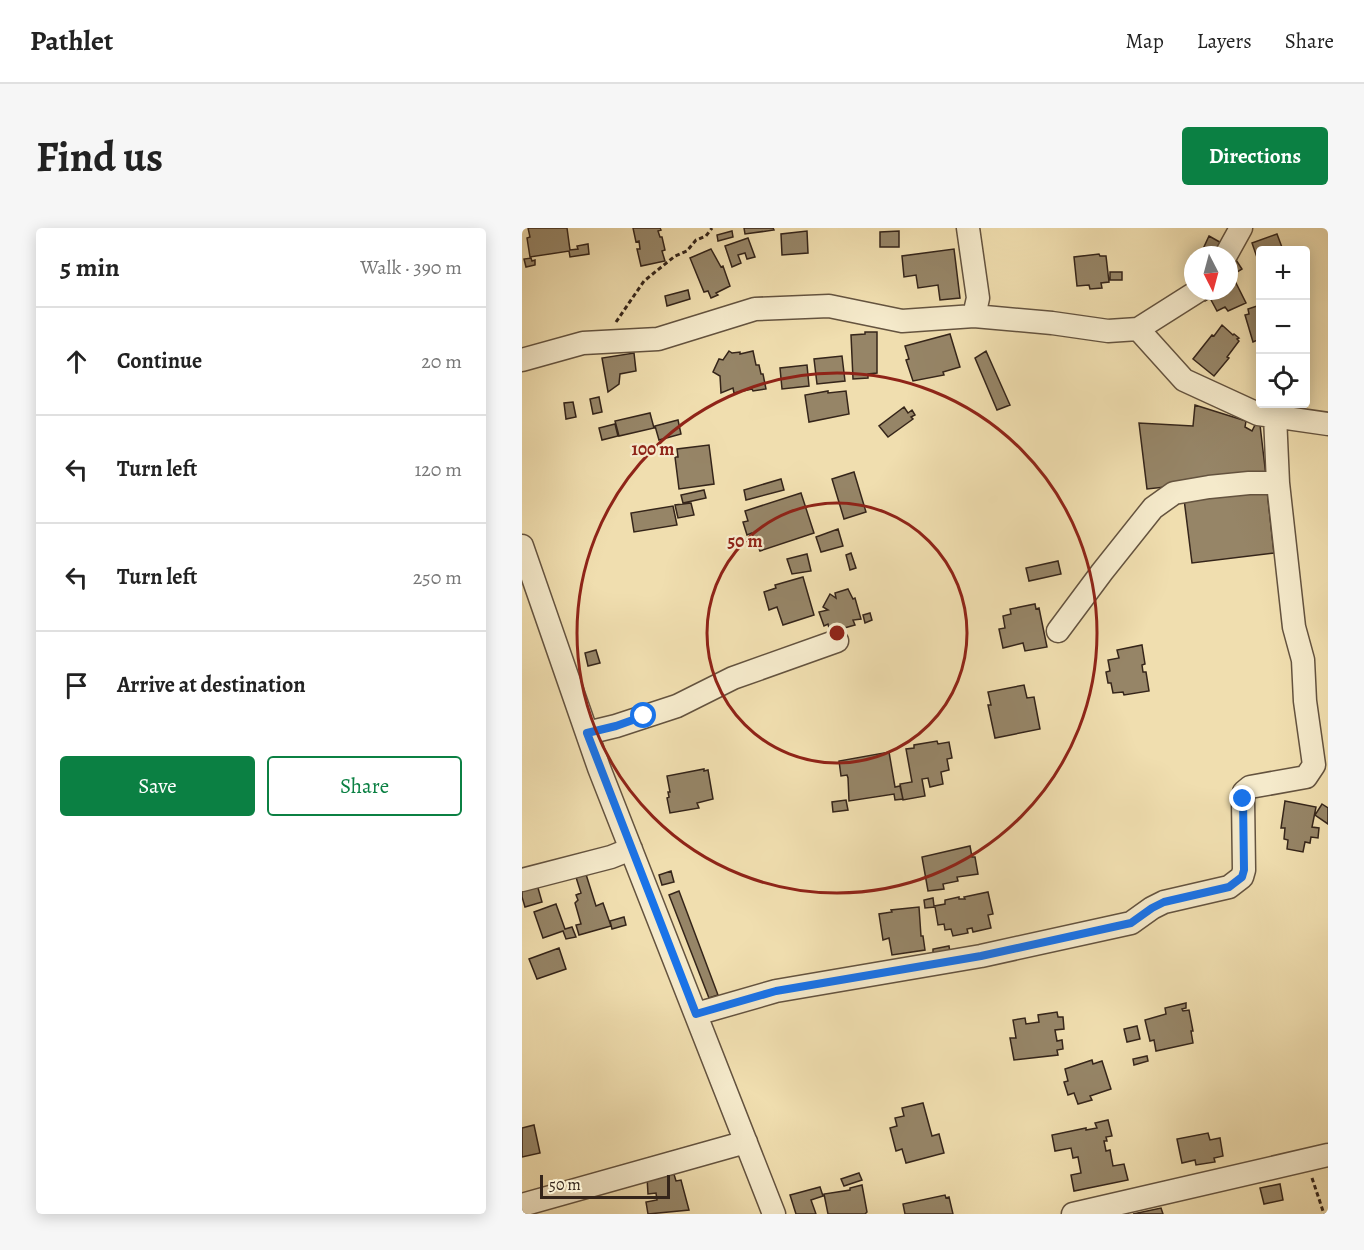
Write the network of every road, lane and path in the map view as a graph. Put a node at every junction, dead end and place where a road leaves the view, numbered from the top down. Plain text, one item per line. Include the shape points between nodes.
1 (712, 228) edge
2 (968, 228) edge
3 (1241, 228) edge
4 (1231, 246) edge
5 (1184, 300) edge
6 (974, 316) junction
7 (1138, 329) junction
8 (605, 342) junction
9 (522, 360) edge
10 (1275, 416) junction
11 (1328, 424) edge
12 (1278, 483) junction
13 (522, 546) edge
14 (1058, 631) dead end
15 (837, 641) dead end
16 (587, 733) junction
17 (631, 849) junction
18 (522, 880) edge
19 (696, 1014) junction
20 (746, 1142) junction
21 (1328, 1155) edge
22 (1305, 1160) junction
23 (522, 1205) edge
24 (774, 1214) edge
25 (1073, 1214) edge
26 (1324, 1214) edge

1 - 8 path via 644,281
2 - 6 street via 978,298
3 - 4 street
5 - 7 street
6 - 7 street via 1108,331
6 - 8 street via 902,321 829,306 755,309 658,339
7 - 10 street via 1184,380 1258,414
8 - 9 street via 583,343
10 - 11 street
10 - 12 street
12 - 14 street via 1229,484 1174,493 1153,508
12 - 19 street via 1314,765 1306,777 1250,787 1244,792 1242,877 1229,887 1158,904 1131,923 981,956 776,991
13 - 16 street
15 - 16 street via 733,678 676,706
16 - 17 street
17 - 18 street
17 - 19 street
19 - 20 street
20 - 23 street
20 - 24 street
21 - 22 street
22 - 25 street
22 - 26 path

